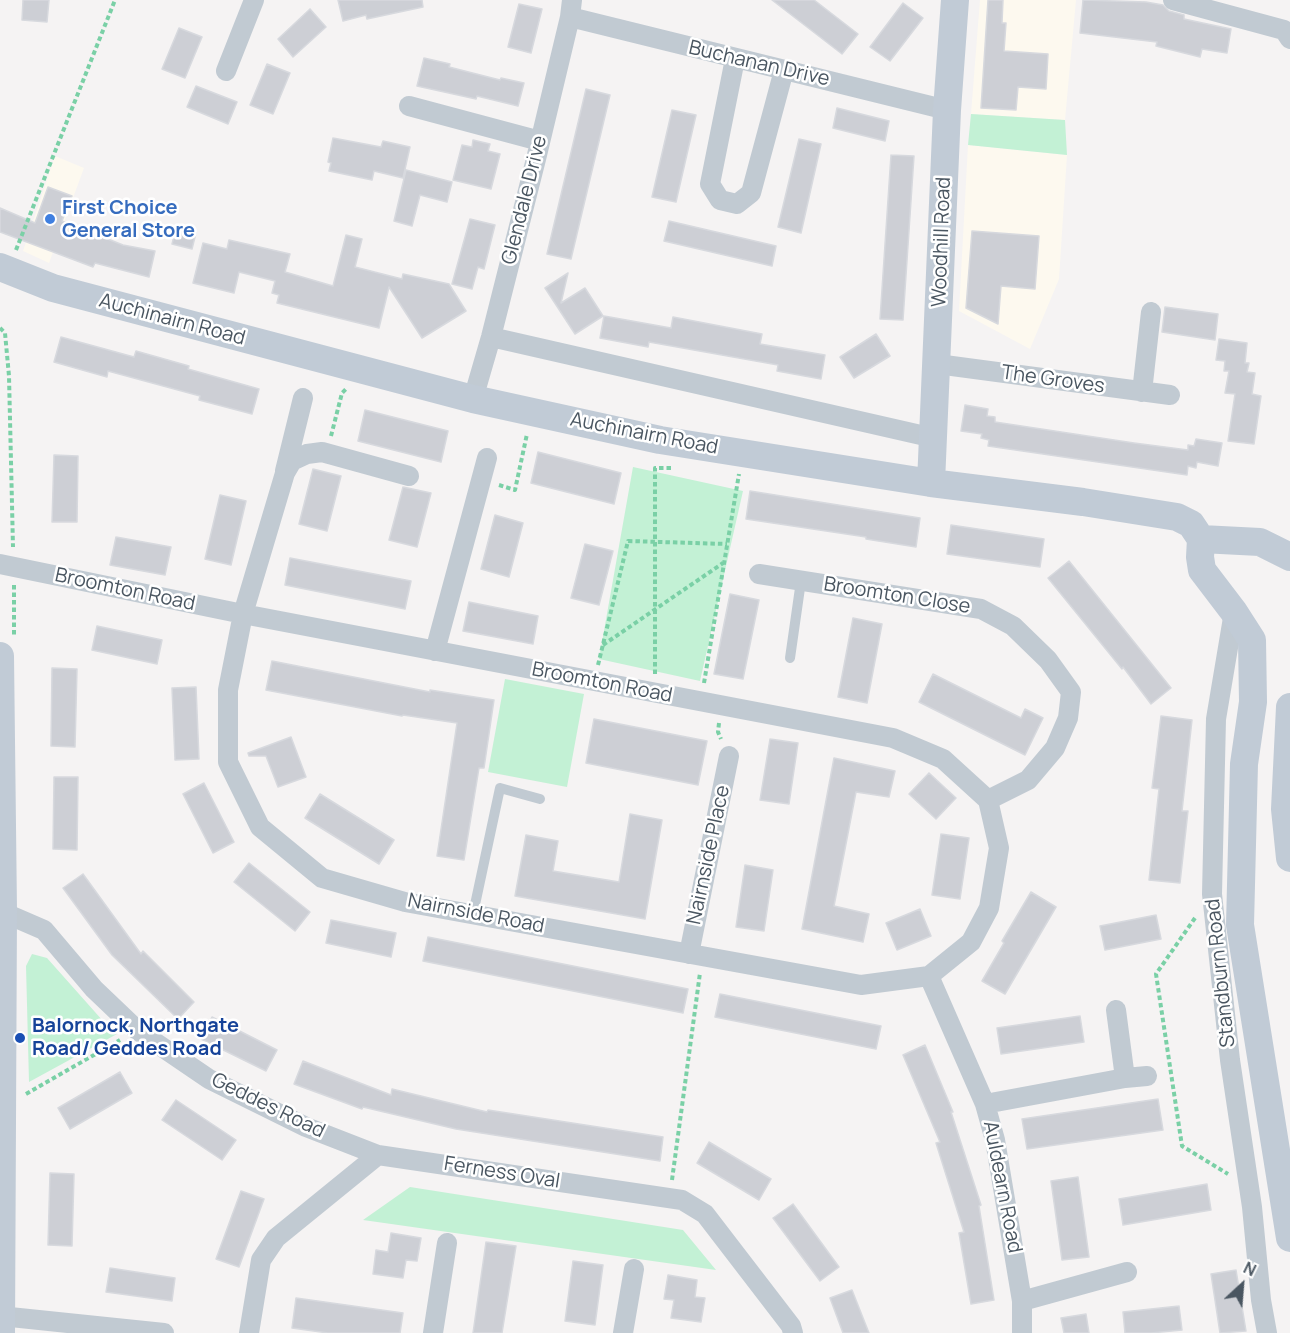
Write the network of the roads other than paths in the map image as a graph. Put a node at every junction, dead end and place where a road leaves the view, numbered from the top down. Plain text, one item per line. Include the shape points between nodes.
1 (254, 0) edge
2 (955, 0) edge
3 (1173, 0) edge
4 (571, 9) edge
5 (1290, 39) edge
6 (735, 59) junction
7 (784, 69) junction
8 (226, 71) dead end
9 (409, 106) dead end
10 (947, 110) junction
11 (540, 141) junction
12 (2, 274) edge
13 (1151, 312) dead end
14 (492, 337) junction
15 (937, 364) junction
16 (1142, 392) junction
17 (1170, 395) dead end
18 (303, 398) dead end
19 (473, 399) junction
20 (934, 438) junction
21 (487, 458) dead end
22 (285, 473) junction
23 (409, 476) dead end
24 (931, 483) junction
25 (1201, 539) junction
26 (1290, 558) edge
27 (0, 564) edge
28 (759, 574) dead end
29 (801, 581) junction
30 (1234, 612) junction
31 (243, 615) junction
32 (435, 651) junction
33 (0, 656) edge
34 (790, 658) dead end
35 (1290, 707) edge
36 (729, 756) road end
37 (540, 799) dead end
38 (988, 800) junction
39 (1290, 858) edge
40 (2, 911) edge
41 (473, 914) junction
42 (696, 955) junction
43 (929, 976) junction
44 (1116, 1010) dead end
45 (1147, 1076) dead end
46 (1125, 1078) junction
47 (2, 1097) edge
48 (985, 1104) junction
49 (378, 1155) junction
50 (1290, 1238) edge
51 (447, 1243) dead end
52 (634, 1269) dead end
53 (1127, 1272) dead end
54 (1022, 1301) junction
55 (1, 1322) edge
56 (164, 1333) edge
57 (249, 1333) edge
58 (433, 1333) edge
59 (623, 1333) edge
60 (793, 1333) edge
61 (1022, 1333) edge
62 (1267, 1333) edge

1 - 8 street
2 - 10 street, Woodhill Road
3 - 5 street via 1284,30
4 - 6 street, Buchanan Drive
4 - 11 street, Glendale Drive
6 - 7 street, Buchanan Drive
6 - 7 street via 710,184 720,200 737,204 751,193
7 - 10 street, Buchanan Drive
9 - 11 street
10 - 15 street, Woodhill Road
11 - 14 street, Glendale Drive
12 - 19 street, Auchinairn Road
13 - 16 street
14 - 19 street, Glendale Drive
14 - 20 street
15 - 16 street, The Groves
15 - 20 street, Woodhill Road
16 - 17 street, The Groves
18 - 22 street, Nairnside Road
19 - 24 street, Auchinairn Road via 692,445
20 - 24 street, Woodhill Road
21 - 32 street
22 - 23 street via 292,461 322,452
22 - 31 street, Nairnside Road
24 - 25 street, Auchinairn Road via 1177,517 1191,524
25 - 26 street via 1260,542
25 - 30 street, Standburn Road via 1202,570
27 - 31 street, Broomton Road
28 - 29 street, Broomton Close
29 - 34 lane
29 - 38 street, Broomton Close via 981,609 1013,626 1048,660 1071,692 1068,718 1055,748 1028,780
30 - 50 street, Standburn Road via 1252,640 1253,670 1253,702 1244,764 1240,925
30 - 62 street, Standburn Road via 1216,719 1212,894
31 - 32 street, Broomton Road
31 - 41 street, Nairnside Road via 228,690 228,762 260,827 322,878 405,902
32 - 38 street, Broomton Road via 893,738 944,759
33 - 40 street
35 - 39 street via 1285,809
36 - 42 street, Nairnside Place
37 - 41 lane via 500,788
38 - 43 street via 999,849 989,908 971,942
40 - 47 street
40 - 49 street, Geddes Road via 44,930 94,989 136,1030 209,1079 306,1127
41 - 42 street, Nairnside Road
42 - 43 street, Nairnside Road via 861,985
43 - 48 street, Auldearn Road
44 - 46 street
45 - 46 street
46 - 48 street
47 - 55 street
48 - 54 street, Auldearn Road via 995,1140
49 - 57 street via 276,1238 261,1260
49 - 60 street, Ferness Oval via 682,1200 705,1214
51 - 58 street
52 - 59 street
53 - 54 street
54 - 61 street, Auldearn Road
55 - 56 street

